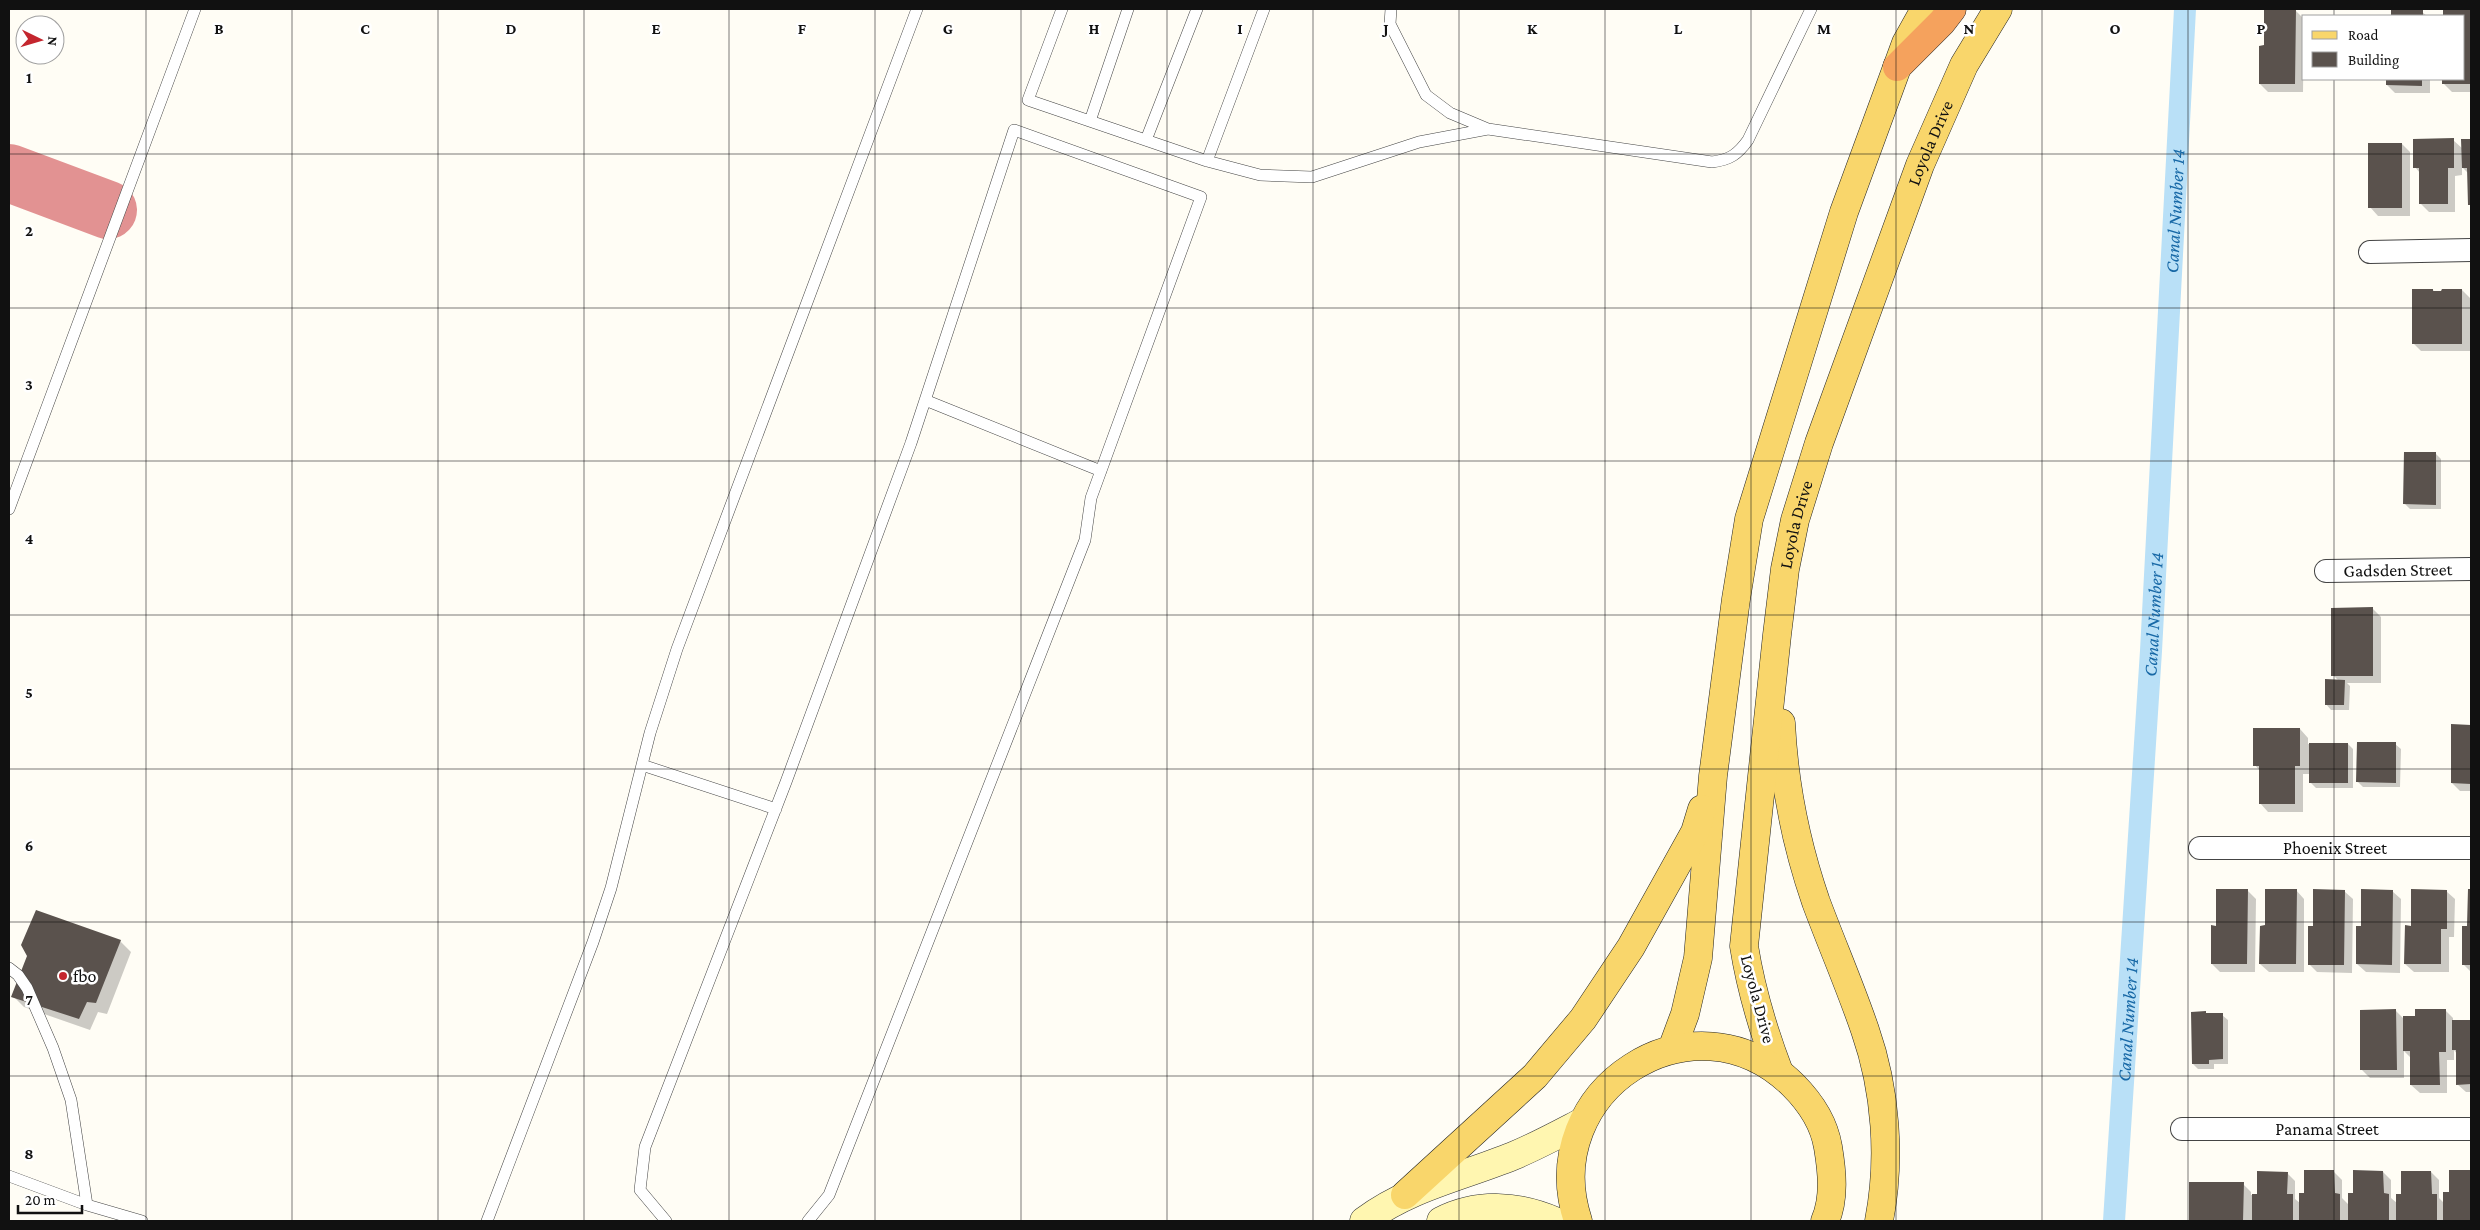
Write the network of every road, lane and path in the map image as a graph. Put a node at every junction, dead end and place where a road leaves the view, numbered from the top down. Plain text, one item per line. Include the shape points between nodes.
1 (196, 9) edge
2 (917, 9) edge
3 (1062, 9) edge
4 (1128, 9) edge
5 (1197, 9) edge
6 (1264, 9) edge
7 (1391, 9) edge
8 (1811, 9) edge
9 (1925, 9) edge
10 (1952, 9) edge
11 (1998, 9) edge
12 (1897, 67) junction
13 (1090, 121) junction
14 (1488, 129) junction
15 (1146, 140) junction
16 (1207, 161) junction
17 (2471, 250) edge
18 (2370, 252) dead end
19 (925, 400) junction
20 (1101, 471) junction
21 (9, 509) edge
22 (2471, 570) edge
23 (2326, 572) dead end
24 (1777, 635) junction
25 (642, 765) junction
26 (1713, 776) junction
27 (776, 809) junction
28 (2200, 848) dead end
29 (2471, 848) edge
30 (9, 968) edge
31 (1672, 1049) junction
32 (1779, 1072) junction
33 (1582, 1122) junction
34 (2471, 1128) edge
35 (2182, 1129) dead end
36 (9, 1176) edge
37 (1404, 1195) junction
38 (87, 1205) junction
39 (142, 1221) edge
40 (487, 1221) edge
41 (666, 1221) edge
42 (808, 1221) edge
43 (1364, 1221) edge
44 (1441, 1221) edge
45 (1555, 1221) edge
46 (1578, 1221) edge
47 (1825, 1221) edge
48 (1879, 1221) edge

1 - 21 lane
2 - 25 lane via 677,648
3 - 13 lane via 1028,100
4 - 13 lane
5 - 15 lane
6 - 16 lane
7 - 14 lane via 1390,24 1426,95 1450,113
8 - 14 lane via 1748,140 1738,153 1726,160 1712,162
9 - 12 main road
10 - 12 highway
11 - 24 main road, Loyola Drive via 1964,66 1920,165 1819,443 1795,520
12 - 26 main road via 1844,212 1749,520
13 - 15 lane
14 - 16 lane via 1419,142 1312,177 1260,175
15 - 16 lane
17 - 18 street
19 - 20 lane
19 - 20 lane via 1014,130 1201,197
19 - 27 lane
20 - 42 lane via 1091,498 1085,540 840,1168 829,1195
22 - 23 street, Gadsden Street
24 - 32 main road, Loyola Drive via 1744,946 1760,1020
24 - 48 main road via 1782,756 1795,830 1816,901 1866,1032 1882,1105 1885,1157
25 - 27 lane
25 - 40 lane via 623,845 593,942
26 - 31 main road via 1698,958 1685,1014
26 - 37 main road via 1695,832 1631,946 1583,1019 1535,1076
27 - 41 lane via 645,1147 640,1190
28 - 29 street, Phoenix Street
30 - 38 lane via 18,974 27,988 53,1048 70,1100
31 - 32 main road via 1709,1046 1746,1054
31 - 33 main road via 1627,1070 1604,1089
32 - 47 main road via 1807,1100 1826,1135 1833,1174
33 - 37 main road via 1513,1156
33 - 46 main road via 1571,1160 1571,1200
34 - 35 street, Panama Street
36 - 38 lane
37 - 43 main road
38 - 39 lane
44 - 45 main road via 1472,1209 1489,1208 1534,1212

